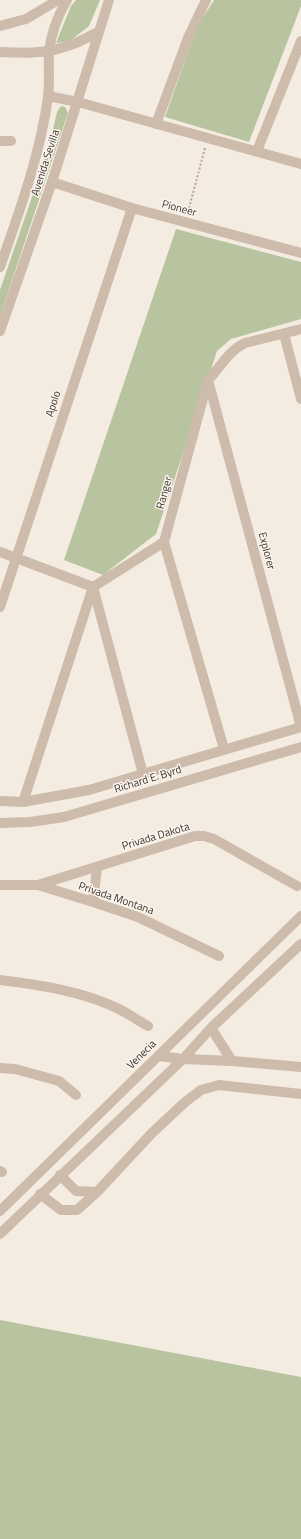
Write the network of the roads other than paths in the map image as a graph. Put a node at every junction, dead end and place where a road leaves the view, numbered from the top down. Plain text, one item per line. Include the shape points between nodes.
1 (58, 0) edge
2 (67, 0) edge
3 (109, 0) edge
4 (206, 0) edge
5 (0, 26) edge
6 (98, 32) junction
7 (301, 41) edge
8 (49, 51) junction
9 (0, 52) edge
10 (48, 96) junction
11 (78, 102) junction
12 (156, 124) junction
13 (11, 140) dead end
14 (0, 141) edge
15 (257, 151) junction
16 (301, 164) edge
17 (52, 182) junction
18 (132, 208) junction
19 (301, 253) edge
20 (0, 267) edge
21 (301, 329) edge
22 (0, 331) edge
23 (284, 334) junction
24 (208, 380) junction
25 (301, 399) edge
26 (164, 542) junction
27 (0, 552) edge
28 (16, 557) junction
29 (93, 587) junction
30 (0, 607) edge
31 (301, 727) edge
32 (301, 747) edge
33 (224, 749) junction
34 (143, 774) junction
35 (0, 801) edge
36 (23, 802) junction
37 (0, 823) edge
38 (97, 868) junction
39 (0, 885) edge
40 (38, 885) junction
41 (297, 886) dead end
42 (93, 902) junction
43 (301, 916) edge
44 (301, 944) edge
45 (219, 956) dead end
46 (0, 980) edge
47 (148, 1026) dead end
48 (211, 1028) junction
49 (159, 1056) junction
50 (183, 1059) junction
51 (232, 1061) junction
52 (301, 1067) edge
53 (0, 1068) edge
54 (301, 1094) edge
55 (76, 1095) dead end
56 (60, 1175) junction
57 (97, 1192) junction
58 (40, 1194) junction
59 (0, 1211) edge
60 (0, 1233) edge

1 - 5 street via 26,19
2 - 8 street, Avenida Sevilla via 57,22
3 - 6 street, Avenida Sevilla
4 - 12 street via 188,38
6 - 8 street via 76,43
6 - 11 street, Avenida Sevilla
7 - 15 street
8 - 9 street
8 - 10 street, Avenida Sevilla
10 - 11 street
10 - 20 street, Avenida Sevilla via 35,158
11 - 12 street
11 - 17 street, Avenida Sevilla
12 - 15 street
13 - 14 street
15 - 16 street
17 - 18 street, Pioneer
17 - 22 street, Avenida Sevilla
18 - 19 street, Pioneer
18 - 28 street, Apolo
21 - 23 street, Ranger
23 - 24 street, Ranger via 238,347 228,354
23 - 25 street
24 - 26 street, Ranger
24 - 31 street, Explorer
26 - 29 street
26 - 33 street
27 - 28 street
28 - 29 street
28 - 30 street, Apolo
29 - 34 street
29 - 36 street
31 - 33 street, Richard E. Byrd
32 - 37 street, Richard E. Byrd via 64,817
33 - 34 street, Richard E. Byrd
34 - 36 street, Richard E. Byrd via 89,790
35 - 36 street, Richard E. Byrd
38 - 40 street, Privada Dakota
38 - 41 street, Privada Dakota via 195,836 204,836 214,839
38 - 42 street
39 - 40 street, Privada Montana
40 - 42 street, Privada Montana
42 - 45 street, Privada Montana via 138,917
43 - 49 street, Venecia
44 - 48 street
46 - 47 street via 78,993 119,1009
48 - 50 street
48 - 51 street
49 - 50 street
49 - 59 street, Venecia
50 - 51 street
50 - 56 street
51 - 52 street
53 - 55 street via 15,1069 59,1081
54 - 57 street via 219,1085 201,1090 152,1133
56 - 57 street via 76,1191
56 - 58 street
57 - 58 street via 77,1210 69,1211 61,1210
58 - 60 street

